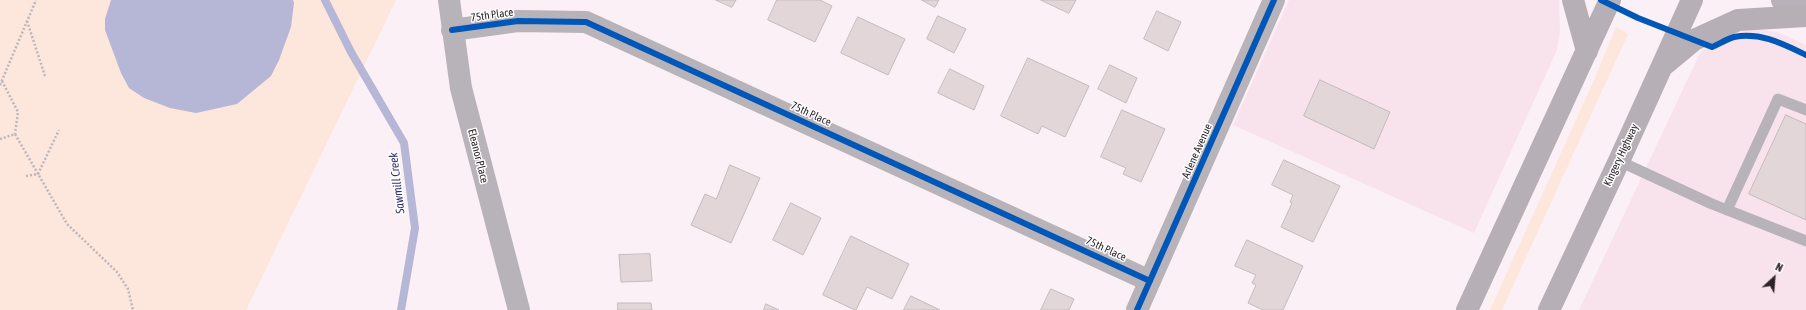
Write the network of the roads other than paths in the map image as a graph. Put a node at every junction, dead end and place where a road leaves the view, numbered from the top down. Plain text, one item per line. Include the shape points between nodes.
1 (449, 0) edge
2 (1274, 0) edge
3 (1573, 0) edge
4 (1610, 0) edge
5 (1692, 0) edge
6 (1782, 0) edge
7 (1801, 0) edge
8 (1806, 7) edge
9 (1806, 12) edge
10 (1806, 16) edge
11 (452, 30) junction
12 (1587, 51) junction
13 (1660, 68) junction
14 (1806, 110) edge
15 (1619, 161) junction
16 (1727, 210) junction
17 (1806, 241) edge
18 (1150, 281) junction
19 (518, 310) edge
20 (1136, 310) edge
21 (1468, 310) edge
22 (1548, 310) edge

1 - 11 street, Eleanor Place
2 - 18 street, Arlene Avenue
3 - 12 highway
4 - 12 highway
5 - 13 highway, Kingery Highway
6 - 9 street
7 - 8 highway
10 - 13 highway via 1738,20 1694,40
11 - 18 street, 75th Place via 518,21 586,22
11 - 19 street, Eleanor Place via 460,88
12 - 21 highway
13 - 15 highway, Kingery Highway
14 - 16 lane via 1778,99
15 - 16 lane
15 - 22 highway, Kingery Highway
16 - 17 lane
18 - 20 street, Arlene Avenue

